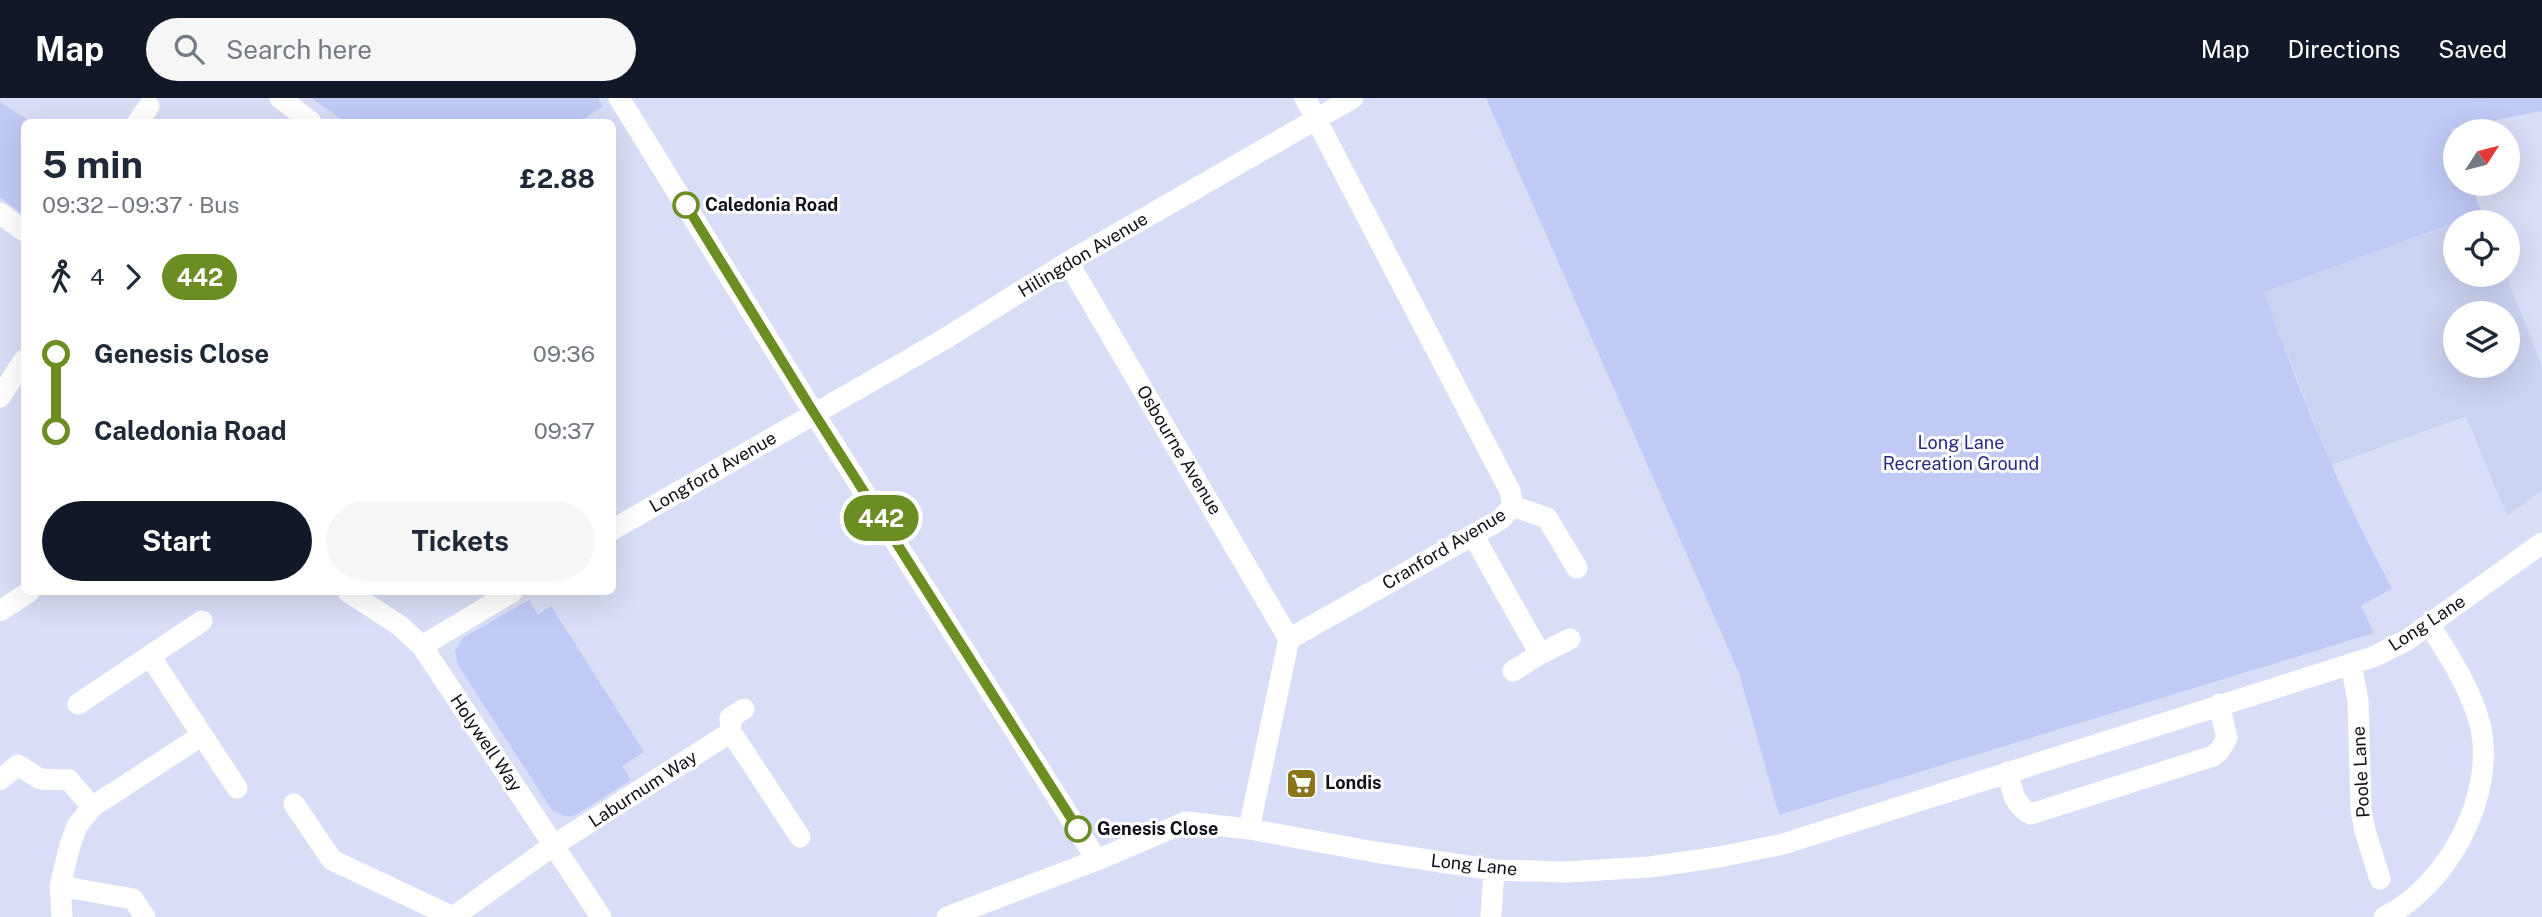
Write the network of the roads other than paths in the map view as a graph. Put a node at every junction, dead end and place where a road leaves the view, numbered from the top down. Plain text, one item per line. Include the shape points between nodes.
1 (279, 98) edge
2 (619, 98) edge
3 (1305, 98) edge
4 (1353, 98) edge
5 (307, 119) edge
6 (1316, 120) junction
7 (0, 214) edge
8 (21, 229) edge
9 (1068, 262) junction
10 (21, 365) edge
11 (0, 397) edge
12 (814, 413) junction
13 (1513, 506) junction
14 (616, 528) edge
15 (1472, 535) junction
16 (2542, 543) edge
17 (1577, 568) dead end
18 (24, 595) edge
19 (353, 595) edge
20 (507, 595) edge
21 (0, 611) edge
22 (202, 621) dead end
23 (2429, 624) junction
24 (1289, 639) junction
25 (1570, 639) dead end
26 (422, 646) junction
27 (1540, 654) junction
28 (150, 656) junction
29 (2351, 663) junction
30 (1513, 671) dead end
31 (78, 704) dead end
32 (2219, 704) junction
33 (744, 709) dead end
34 (731, 732) junction
35 (201, 736) junction
36 (2008, 772) junction
37 (0, 780) edge
38 (237, 788) dead end
39 (294, 804) dead end
40 (92, 807) junction
41 (1249, 829) junction
42 (800, 837) dead end
43 (554, 845) junction
44 (1097, 860) junction
45 (1494, 870) junction
46 (2380, 879) dead end
47 (60, 886) junction
48 (62, 917) edge
49 (145, 917) edge
50 (453, 917) edge
51 (601, 917) edge
52 (947, 917) edge
53 (1491, 917) edge
54 (2384, 917) edge

1 - 5 street
2 - 12 street
3 - 6 street, Cranford Avenue
4 - 6 street, Hilingdon Avenue
6 - 9 street, Hilingdon Avenue
6 - 13 street, Cranford Avenue via 1510,491
7 - 8 street
9 - 12 street, Hilingdon Avenue
9 - 24 street, Osbourne Avenue
10 - 11 street
12 - 14 street, Longford Avenue
12 - 44 street
13 - 15 street, Cranford Avenue via 1501,519
13 - 17 street via 1547,518
15 - 24 street, Cranford Avenue
15 - 27 street
16 - 23 street, Long Lane
18 - 21 street
19 - 26 street, Holywell Way
20 - 26 street
22 - 28 street
23 - 29 street, Long Lane via 2373,657
23 - 54 street via 2474,705 2483,747 2481,775 2467,827 2453,853 2416,896
24 - 41 street
25 - 27 street
26 - 43 street, Holywell Way
27 - 30 street
28 - 31 street
28 - 35 street
29 - 32 street, Long Lane
29 - 46 street, Poole Lane via 2358,701 2361,810
32 - 36 street, Long Lane
32 - 36 street via 2227,738 2213,756 2031,814 2014,799
33 - 34 street, Laburnum Way via 730,718
34 - 42 street
34 - 43 street, Laburnum Way
35 - 38 street
35 - 40 street
36 - 45 street, Long Lane via 1783,844 1719,857 1612,870
37 - 40 street via 18,765 40,779 69,780
39 - 50 street via 332,860
40 - 47 street via 77,826
41 - 44 street, Long Lane via 1186,822
41 - 45 street, Long Lane
43 - 50 street, Laburnum Way
43 - 51 street, Holywell Way
44 - 52 street, Long Lane
45 - 53 street
47 - 48 street
47 - 49 street via 133,899

